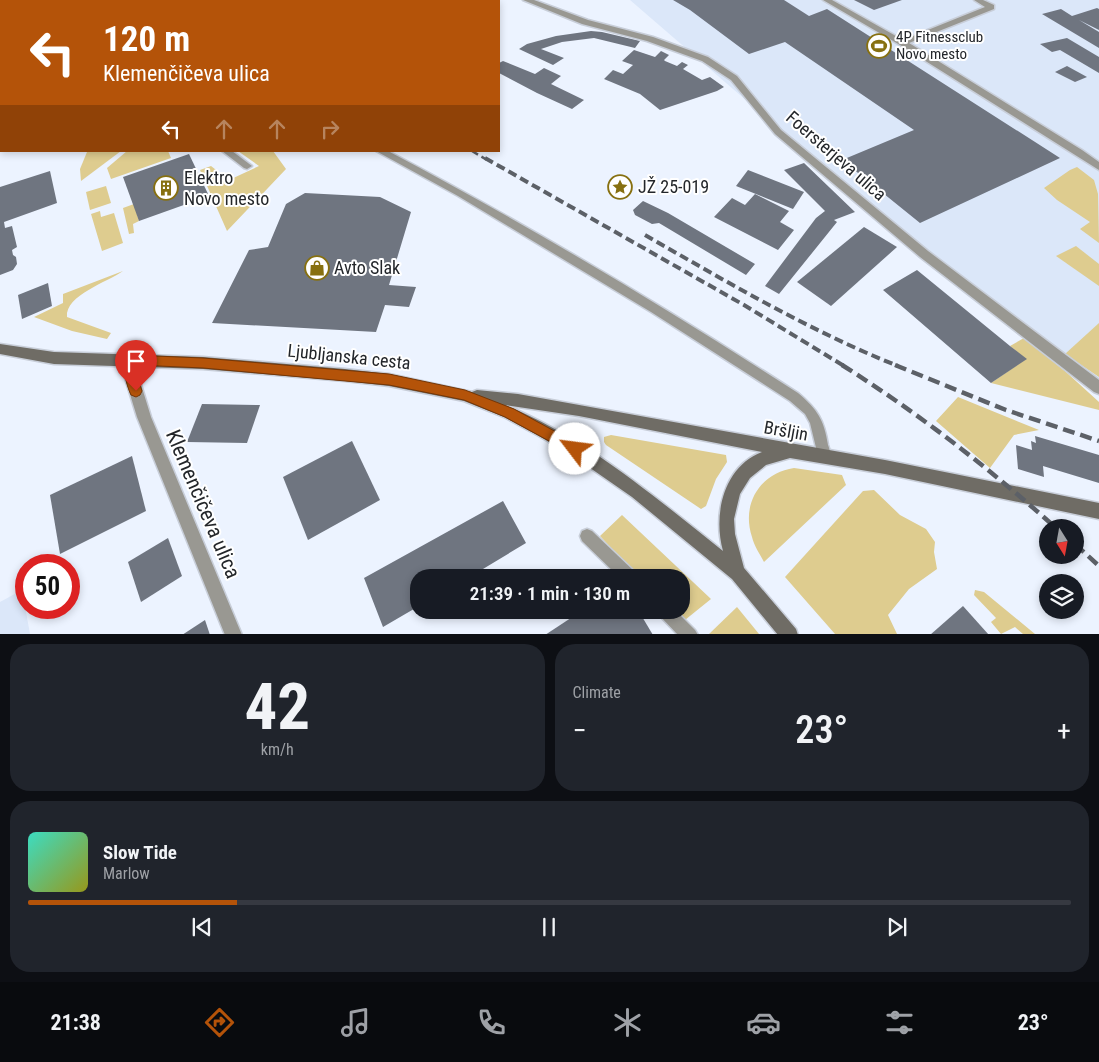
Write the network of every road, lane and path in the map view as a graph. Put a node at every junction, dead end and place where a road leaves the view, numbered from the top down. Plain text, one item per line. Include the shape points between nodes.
1 (527, 0) edge
2 (827, 0) edge
3 (978, 0) edge
4 (903, 43) junction
5 (227, 152) edge
6 (382, 152) edge
7 (247, 166) dead end
8 (1099, 167) edge
9 (0, 349) edge
10 (131, 360) junction
11 (1099, 388) edge
12 (465, 395) junction
13 (790, 451) junction
14 (824, 456) junction
15 (1099, 511) edge
16 (587, 536) dead end
17 (622, 569) edge
18 (738, 573) junction
19 (674, 619) edge
20 (234, 634) edge
21 (690, 634) edge
22 (790, 634) edge

1 - 11 street, Foersterjeva ulica via 585,22 650,39 705,59 734,78 778,132 924,254
2 - 4 lane
3 - 4 lane via 991,7
4 - 8 lane
5 - 7 lane
6 - 14 lane via 461,194 655,309 794,397 815,420
9 - 10 main road, Ljubljanska cesta via 54,358
10 - 12 main road, Ljubljanska cesta via 345,375
10 - 20 street, Klemenčičeva ulica via 132,378 144,417
12 - 13 main road, Bršljin via 579,410
12 - 18 main road, Ljubljanska cesta via 509,413 575,449 637,492
13 - 14 main road, Bršljin
13 - 18 main road via 759,461 745,472 735,489 727,510 726,526
14 - 15 main road, Bršljin
16 - 17 lane
18 - 22 main road, Ljubljanska cesta
19 - 21 lane

